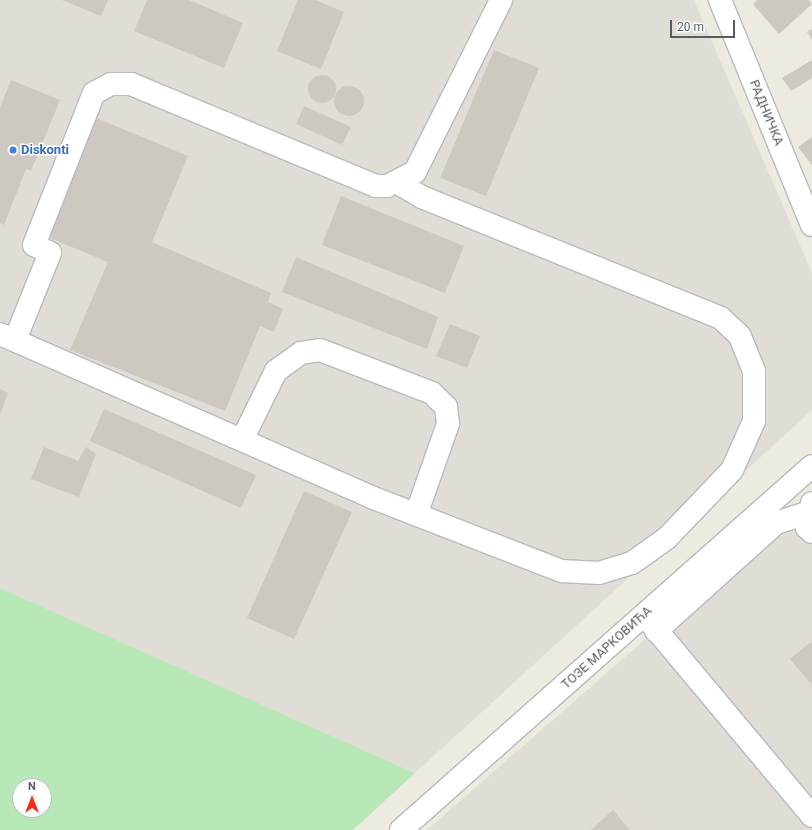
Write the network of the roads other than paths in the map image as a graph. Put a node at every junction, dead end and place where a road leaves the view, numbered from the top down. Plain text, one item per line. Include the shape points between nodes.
1 (501, 0) edge
2 (720, 0) edge
3 (398, 184) junction
4 (812, 225) edge
5 (8, 337) edge
6 (242, 440) junction
7 (812, 466) edge
8 (416, 515) junction
9 (810, 516) edge
10 (650, 623) junction
11 (812, 816) edge
12 (401, 830) edge

1 - 3 street via 415,172
2 - 4 street, РАДНИЧКА
3 - 5 street via 376,186 131,84 111,84 94,93 34,245 50,253
3 - 8 street via 422,197 721,318 740,336 754,371 754,421 732,470 667,538 632,563 599,573 562,571
5 - 6 street
6 - 8 street
6 - 8 street via 276,370 301,353 320,350 432,393 446,407 448,424
7 - 10 street, ТОЗЕ МАРКОВИЋА
9 - 10 street via 776,523
10 - 11 street
10 - 12 street, ТОЗЕ МАРКОВИЋА

